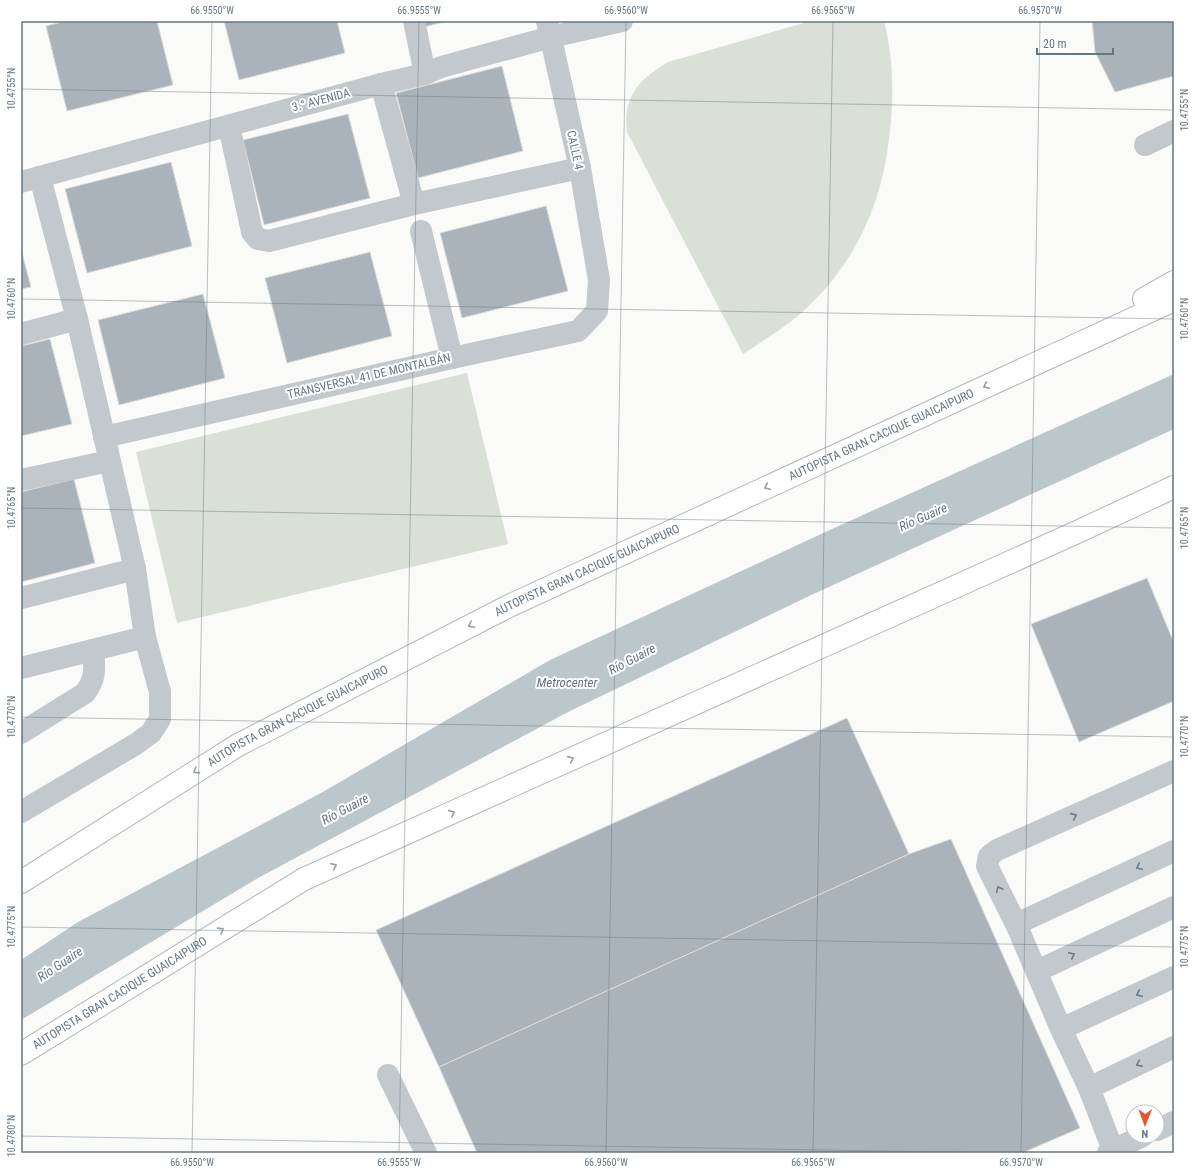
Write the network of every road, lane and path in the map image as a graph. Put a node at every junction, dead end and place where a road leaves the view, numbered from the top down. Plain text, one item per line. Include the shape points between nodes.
1 (414, 21) edge
2 (622, 21) edge
3 (549, 29) edge
4 (425, 74) junction
5 (381, 84) junction
6 (229, 126) junction
7 (1174, 131) edge
8 (1145, 145) dead end
9 (580, 168) junction
10 (31, 179) edge
11 (414, 204) junction
12 (421, 231) dead end
13 (599, 280) joint
14 (1174, 282) edge
15 (1174, 300) edge
16 (77, 319) junction
17 (21, 334) edge
18 (452, 358) junction
19 (1022, 369) junction
20 (104, 437) junction
21 (109, 461) junction
22 (21, 480) edge
23 (1168, 491) edge
24 (135, 570) junction
25 (21, 598) edge
26 (145, 637) junction
27 (93, 650) junction
28 (21, 668) edge
29 (21, 733) edge
30 (1174, 771) edge
31 (21, 812) edge
32 (1174, 850) edge
33 (21, 882) edge
34 (1174, 907) edge
35 (1016, 924) junction
36 (1037, 971) junction
37 (1174, 977) edge
38 (1061, 1029) junction
39 (1174, 1047) edge
40 (21, 1054) edge
41 (388, 1075) dead end
42 (1089, 1088) junction
43 (1126, 1144) edge
44 (1111, 1151) edge
45 (426, 1153) edge

1 - 4 street
2 - 3 street, 3.° AVENIDA
3 - 4 street, 3.° AVENIDA
3 - 9 street, CALLE 4
4 - 5 street, 3.° AVENIDA
5 - 6 street, 3.° AVENIDA
5 - 11 street
6 - 10 street, 3.° AVENIDA
6 - 11 street via 252,232 258,239 269,241
7 - 8 street
9 - 11 street
9 - 13 street, CALLE 4
10 - 16 street
12 - 18 street
13 - 18 street, TRANSVERSAL 41 DE MONTALBÁN via 597,311 578,332
14 - 19 highway
15 - 19 highway, AUTOPISTA GRAN CACIQUE GUAICAIPURO
16 - 17 street
16 - 20 street
18 - 20 street, TRANSVERSAL 41 DE MONTALBÁN
19 -> 33 highway, AUTOPISTA GRAN CACIQUE GUAICAIPURO via 511,604 238,745
20 - 21 street
21 - 22 street
21 - 24 street
40 -> 23 highway, AUTOPISTA GRAN CACIQUE GUAICAIPURO via 304,879
24 - 25 street
24 - 26 street
26 - 27 street
26 - 31 street via 160,692 160,719 151,733
27 - 28 street
27 - 29 street via 95,675 92,685 85,693
35 -> 30 street via 987,866 989,856 997,850
32 -> 35 street
36 -> 34 street
35 - 36 street
36 - 38 street
37 -> 38 street
38 - 42 street
39 -> 42 street
41 - 45 street
42 - 44 street
43 - 44 street

